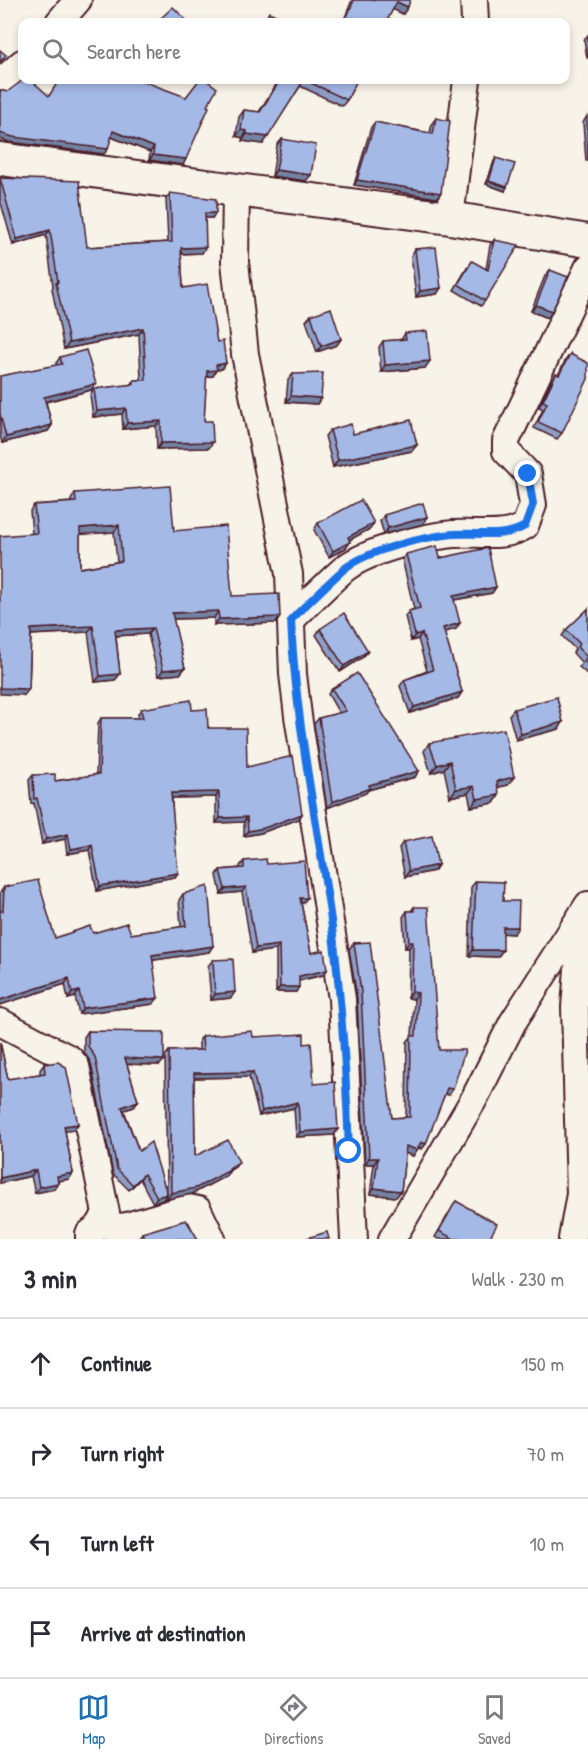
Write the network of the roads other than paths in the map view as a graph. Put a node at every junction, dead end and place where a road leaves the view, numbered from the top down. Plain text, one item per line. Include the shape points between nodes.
1 (78, 0) edge
2 (474, 0) edge
3 (62, 18) edge
4 (475, 18) edge
5 (18, 67) edge
6 (0, 83) edge
7 (467, 84) edge
8 (0, 159) edge
9 (236, 189) junction
10 (450, 218) junction
11 (588, 241) edge
12 (588, 268) edge
13 (291, 620) junction
14 (585, 911) edge
15 (0, 1022) edge
16 (95, 1232) edge
17 (212, 1239) edge
18 (354, 1239) edge
19 (392, 1239) edge
20 (572, 1239) edge

1 - 3 street
2 - 4 street
5 - 6 street
7 - 10 street
8 - 9 street
9 - 10 street
9 - 13 street via 235,262 245,354 282,526
10 - 11 street
12 - 13 street via 506,441 506,451 528,474 533,504 525,526 504,534 426,538 366,557 346,568
13 - 18 street via 303,755 342,999
14 - 19 street via 513,1022 474,1099
14 - 20 street via 575,1007 580,1194
15 - 16 street via 70,1059 76,1066 106,1213
16 - 17 street via 188,1208 198,1210

